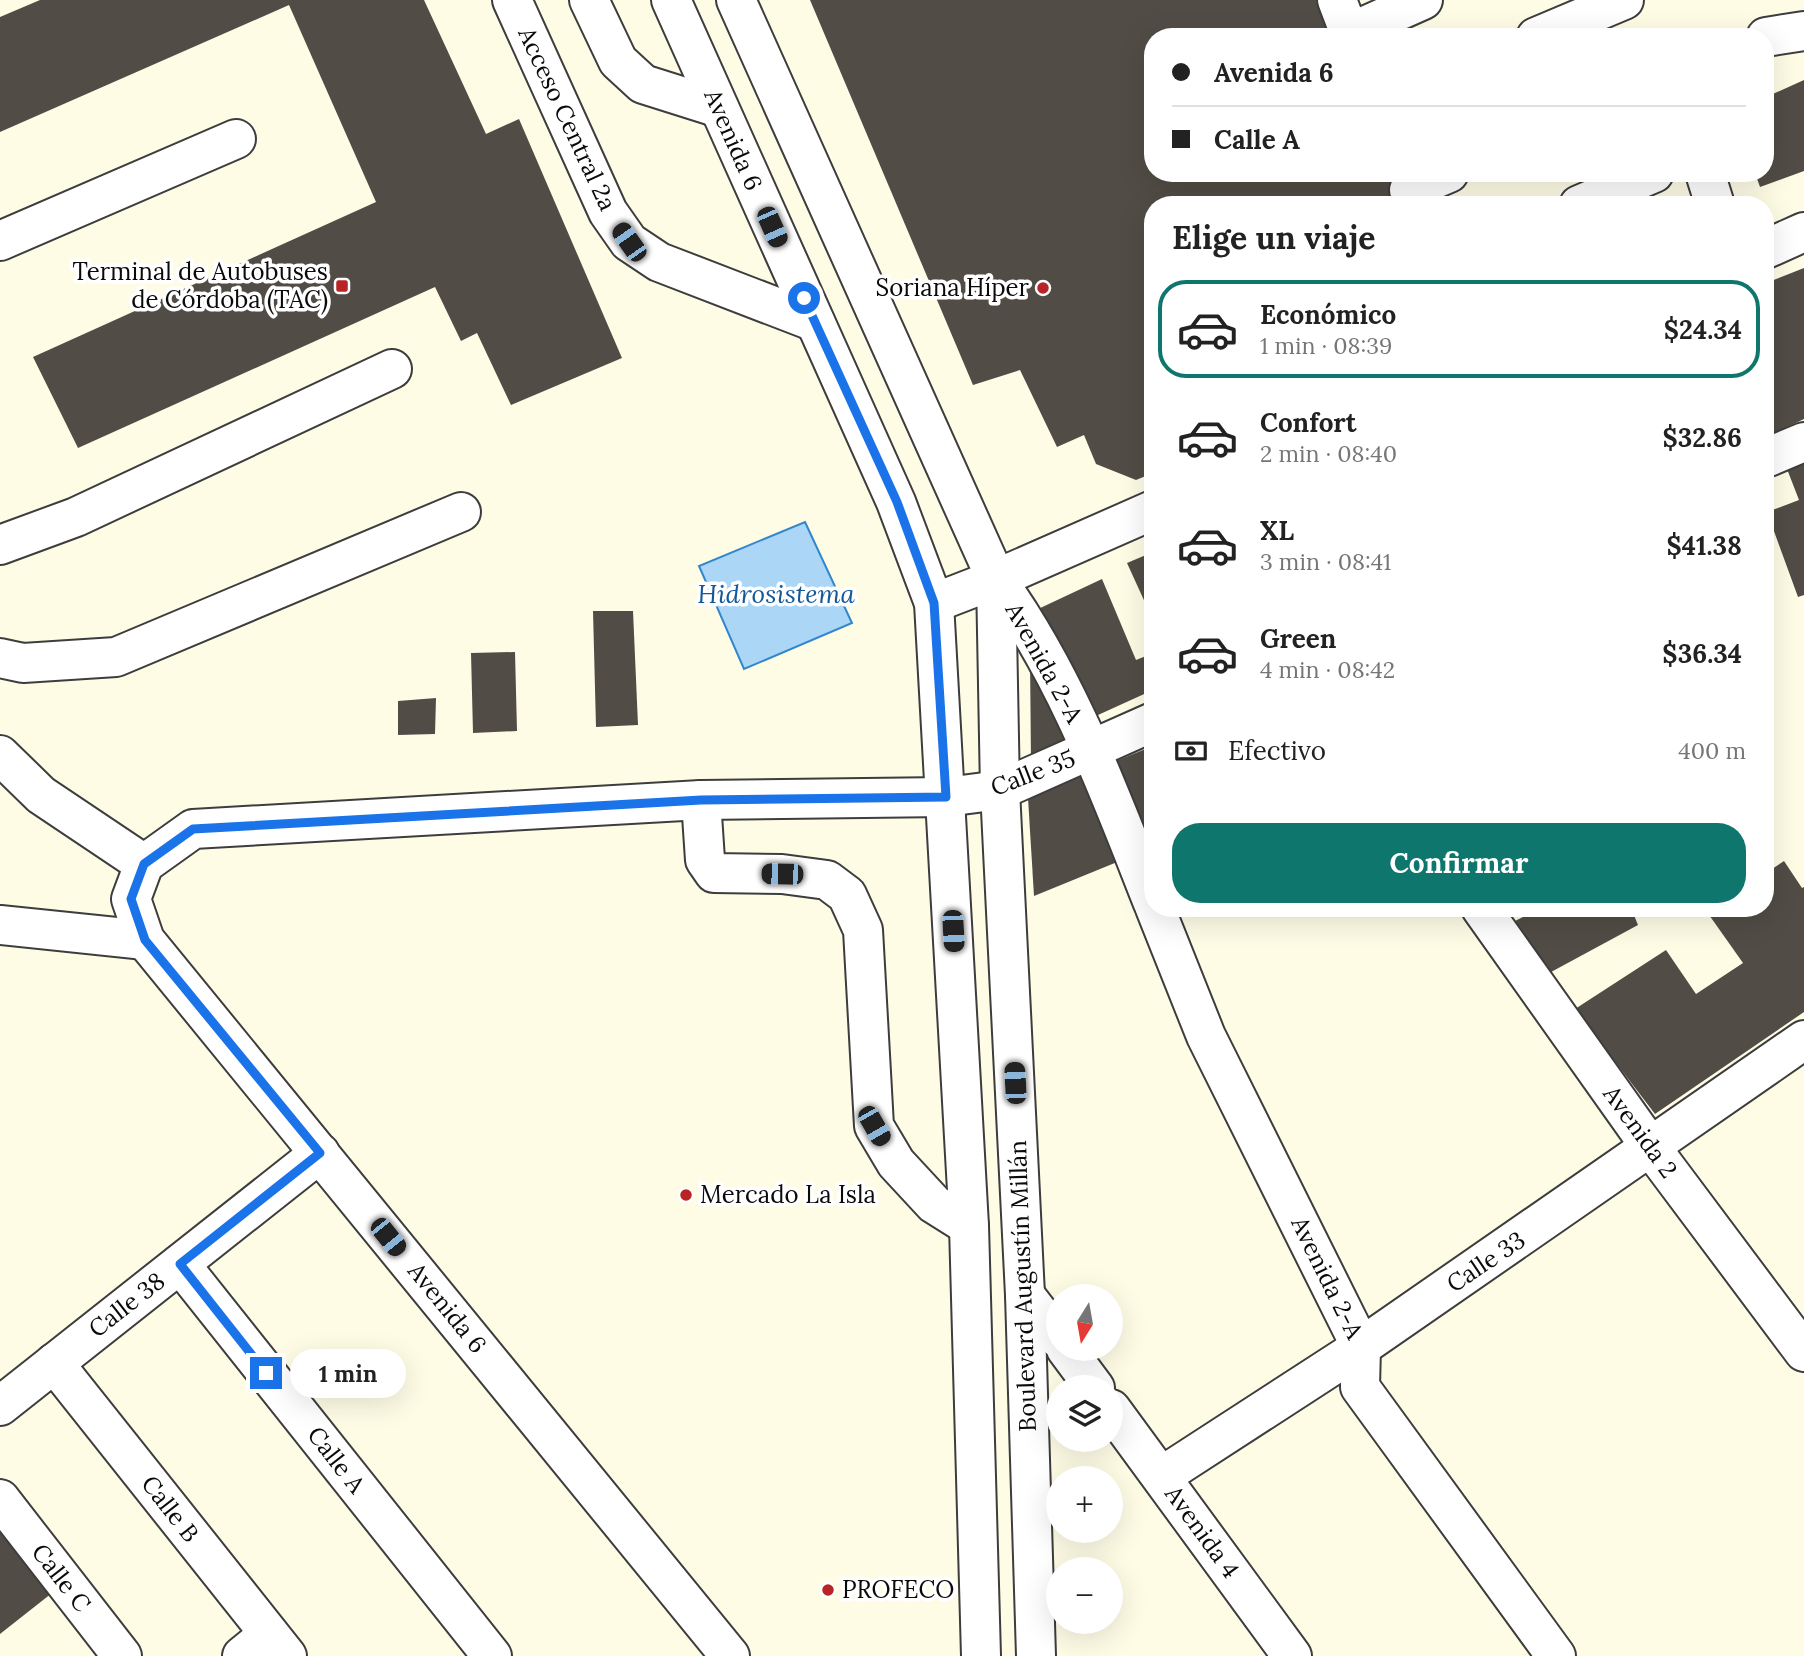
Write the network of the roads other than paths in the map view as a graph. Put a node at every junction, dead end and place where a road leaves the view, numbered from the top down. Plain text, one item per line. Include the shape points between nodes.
1 (512, 0) edge
2 (589, 0) edge
3 (671, 0) edge
4 (736, 0) edge
5 (1423, 0) edge
6 (1624, 0) edge
7 (1346, 23) edge
8 (1557, 28) edge
9 (1804, 31) edge
10 (1774, 36) edge
11 (719, 108) junction
12 (236, 139) dead end
13 (1426, 182) edge
14 (1633, 182) edge
15 (1409, 189) edge
16 (1600, 196) edge
17 (1804, 232) edge
18 (0, 241) edge
19 (1774, 245) edge
20 (815, 322) junction
21 (392, 369) dead end
22 (1804, 442) edge
23 (1774, 455) edge
24 (461, 512) dead end
25 (1144, 514) edge
26 (0, 545) edge
27 (996, 579) junction
28 (934, 603) junction
29 (0, 659) edge
30 (1144, 726) edge
31 (1092, 750) junction
32 (0, 755) edge
33 (1000, 790) junction
34 (946, 797) junction
35 (701, 800) junction
36 (144, 864) junction
37 (1144, 881) edge
38 (1158, 917) edge
39 (1487, 917) edge
40 (0, 925) edge
41 (145, 940) junction
42 (1804, 1040) edge
43 (1652, 1149) junction
44 (320, 1153) junction
45 (969, 1226) junction
46 (180, 1264) junction
47 (1026, 1295) junction
48 (1046, 1322) edge
49 (1362, 1347) junction
50 (1804, 1352) edge
51 (54, 1363) junction
52 (0, 1406) edge
53 (1123, 1425) edge
54 (1162, 1476) junction
55 (0, 1499) edge
56 (266, 1649) edge
57 (122, 1656) edge
58 (492, 1656) edge
59 (730, 1656) edge
60 (981, 1656) edge
61 (1036, 1656) edge
62 (1292, 1656) edge
63 (1556, 1656) edge

1 - 20 street, Acceso Central 2a via 608,212 629,242 659,262
2 - 11 street via 618,61 643,84
3 - 11 street, Avenida 6
4 - 27 street
5 - 7 street
6 - 8 street
9 - 10 street
11 - 20 street, Avenida 6
12 - 18 street
13 - 15 street
14 - 16 street
17 - 19 street
20 - 28 street, Avenida 6 via 897,502
21 - 26 street via 76,517
22 - 23 street
24 - 29 street via 116,657 23,663
25 - 27 street
27 - 28 street
27 - 31 street, Avenida 2-A via 1023,616
27 - 33 street, Boulevard Augustín Millán
28 - 34 street, Avenida 6
30 - 31 street, Calle 35
31 - 33 street, Calle 35
31 - 37 street, Avenida 2-A
32 - 36 street via 41,795
33 - 34 street, Calle 35
33 - 47 street, Boulevard Augustín Millán
34 - 35 street, Calle 35
34 - 45 street
35 - 36 street, Calle 35 via 193,829
35 - 45 street via 705,860 714,873 827,880 847,895 863,930 874,1126 903,1171 934,1204
36 - 41 street, Avenida 6 via 131,899
38 - 49 street, Avenida 2-A via 1206,1036
39 - 43 street, Avenida 2
40 - 41 street
41 - 44 street, Avenida 6
42 - 43 street, Calle 33
43 - 49 street, Calle 33
43 - 50 street, Avenida 2
44 - 46 street, Calle 38
44 - 59 street, Avenida 6
45 - 60 street
46 - 51 street, Calle 38
46 - 58 street, Calle A
47 - 48 street
47 - 61 street, Boulevard Augustín Millán
49 - 54 street, Calle 33
49 - 63 street, Avenida 2-A via 1360,1387
51 - 52 street, Calle 38
51 - 56 street, Calle B
53 - 54 street, Avenida 4
54 - 62 street, Avenida 4
55 - 57 street, Calle C

